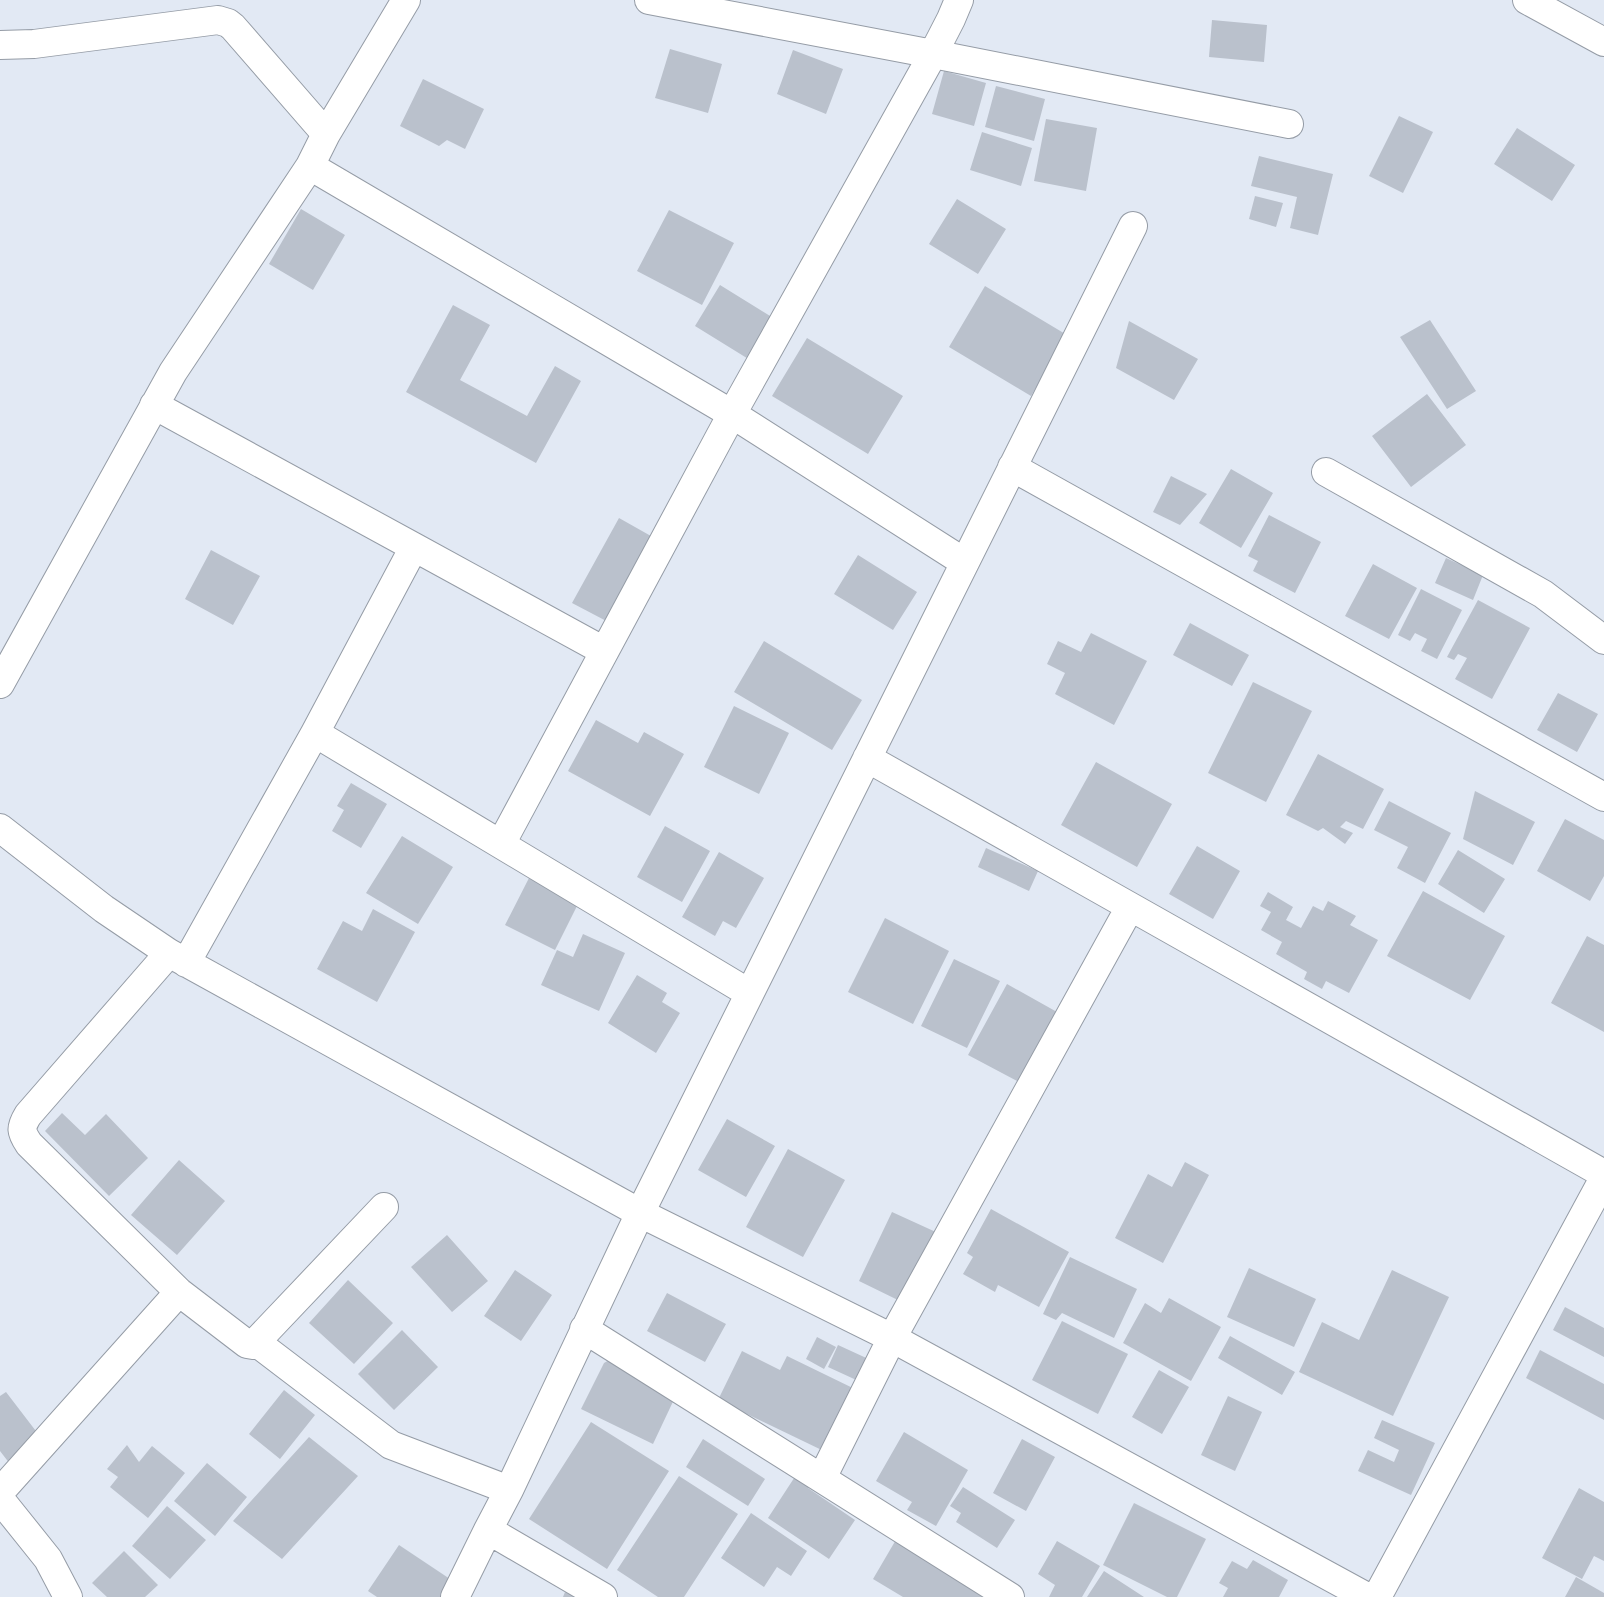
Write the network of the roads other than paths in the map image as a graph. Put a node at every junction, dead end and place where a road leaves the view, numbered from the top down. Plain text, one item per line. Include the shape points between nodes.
1 (406, 0) edge
2 (649, 0) edge
3 (959, 0) edge
4 (1527, 0) edge
5 (1604, 42) edge
6 (0, 45) edge
7 (933, 54) junction
8 (1289, 124) dead end
9 (326, 134) junction
10 (310, 166) junction
11 (1133, 226) dead end
12 (154, 405) junction
13 (732, 414) junction
14 (1012, 468) junction
15 (1326, 472) dead end
16 (414, 547) junction
17 (964, 562) junction
18 (1604, 640) edge
19 (604, 651) junction
20 (0, 684) edge
21 (315, 733) junction
22 (867, 758) junction
23 (1604, 797) edge
24 (0, 828) edge
25 (500, 844) junction
26 (1130, 907) junction
27 (177, 958) junction
28 (750, 993) junction
29 (1604, 1174) edge
30 (1604, 1178) edge
31 (384, 1207) dead end
32 (640, 1213) junction
33 (179, 1292) junction
34 (584, 1329) junction
35 (892, 1338) junction
36 (256, 1343) junction
37 (822, 1478) junction
38 (509, 1490) junction
39 (0, 1492) edge
40 (0, 1499) edge
41 (488, 1530) junction
42 (68, 1597) edge
43 (455, 1597) edge
44 (603, 1597) edge
45 (1010, 1597) edge
46 (1367, 1597) edge
47 (1377, 1597) edge

1 - 9 street
2 - 7 street
3 - 7 street
4 - 5 street
6 - 9 street via 34,44 223,21 233,27
7 - 8 street
7 - 13 street
9 - 10 street
10 - 12 street
10 - 13 street
11 - 14 street
12 - 16 street
12 - 20 street
13 - 17 street
13 - 19 street
14 - 17 street
14 - 23 street
15 - 18 street via 1544,594
16 - 19 street
16 - 21 street
17 - 22 street
19 - 25 street
21 - 25 street
21 - 27 street
22 - 26 street
22 - 28 street
24 - 27 street via 104,909
25 - 28 street
26 - 29 street
26 - 35 street
27 - 32 street
27 - 33 street via 28,1115 22,1134
28 - 32 street
30 - 47 street
31 - 36 street
32 - 34 street
32 - 35 street
33 - 36 street via 247,1344
33 - 39 street
34 - 37 street
34 - 38 street
35 - 37 street
35 - 46 street
36 - 38 street via 391,1445
37 - 45 street
38 - 41 street
40 - 42 street via 48,1559
41 - 43 street
41 - 44 street

